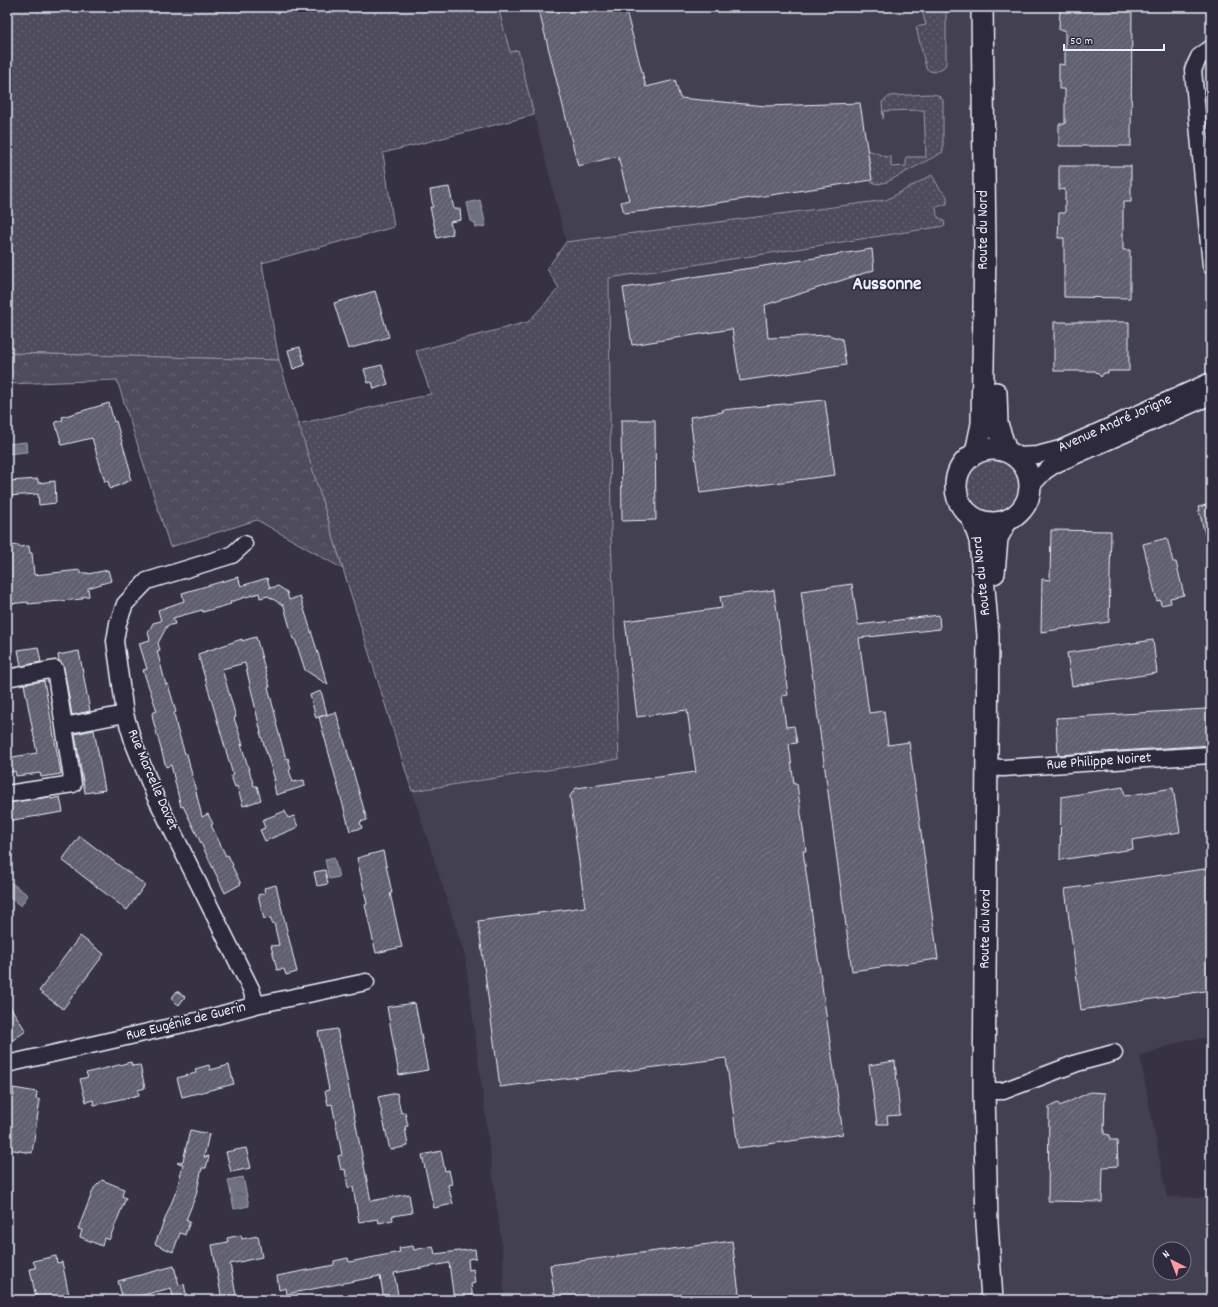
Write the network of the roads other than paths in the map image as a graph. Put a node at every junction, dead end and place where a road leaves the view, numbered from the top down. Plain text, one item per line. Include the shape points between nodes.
1 (982, 7) edge
2 (997, 7) edge
3 (1211, 48) edge
4 (1211, 266) edge
5 (1211, 381) edge
6 (1211, 396) edge
7 (976, 453) junction
8 (1011, 454) junction
9 (1030, 487) junction
10 (972, 518) junction
11 (1007, 520) junction
12 (244, 544) dead end
13 (988, 636) junction
14 (7, 678) edge
15 (125, 714) junction
16 (64, 726) junction
17 (1211, 755) edge
18 (987, 767) junction
19 (7, 794) edge
20 (366, 982) dead end
21 (256, 1006) junction
22 (1114, 1053) dead end
23 (7, 1064) edge
24 (984, 1091) junction
25 (987, 1222) junction
26 (980, 1300) edge
27 (992, 1300) edge

1 - 7 main road, Route du Nord via 982,424
2 - 8 main road, Route du Nord via 995,414
3 - 4 street via 1199,57 1193,70
5 - 8 street, Avenue André Jorigne via 1060,449 1038,455
6 - 9 street, Avenue André Jorigne via 1054,465
7 - 8 main road via 996,449
7 - 10 main road via 964,462 959,470 955,490 958,501
8 - 9 main road via 1026,470
9 - 11 main road via 1026,504 1021,511
10 - 11 main road via 989,523
10 - 13 main road, Route du Nord via 980,540
11 - 13 main road, Route du Nord via 995,546
12 - 15 street, Rue Marcelle Davet via 232,555 147,582 125,604 115,641
13 - 18 main road, Route du Nord
14 - 16 street via 55,669
15 - 16 street
15 - 21 street, Rue Marcelle Davet via 155,796 251,989
16 - 19 street via 73,784
17 - 18 street, Rue Philippe Noiret
18 - 24 main road, Route du Nord
20 - 21 street, Rue Eugénie de Guerin
21 - 23 street, Rue Eugénie de Guerin
22 - 24 street via 1077,1063 1003,1091
24 - 25 main road, Route du Nord
25 - 26 main road, Route du Nord via 980,1267
25 - 27 main road, Route du Nord

